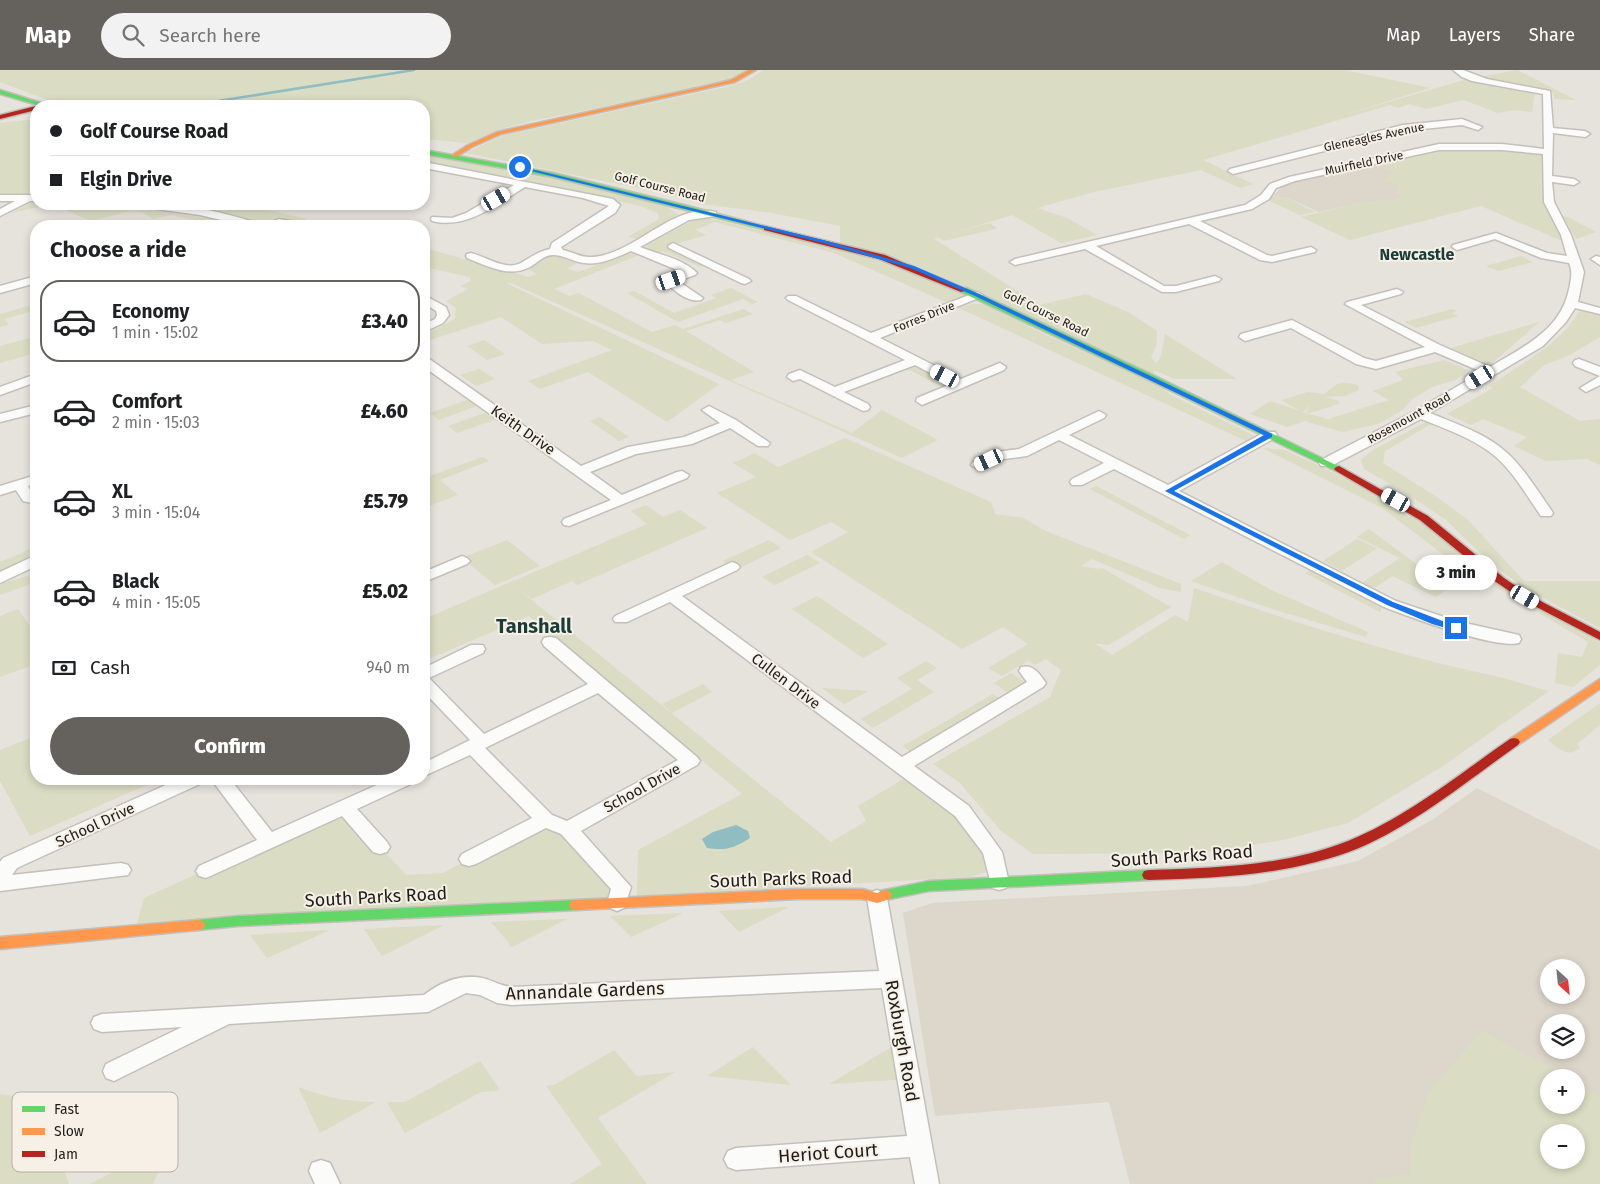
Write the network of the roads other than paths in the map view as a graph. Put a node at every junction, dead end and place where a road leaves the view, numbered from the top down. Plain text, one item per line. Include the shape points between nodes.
1 (753, 70) edge
2 (1457, 70) edge
3 (0, 92) edge
4 (30, 102) edge
5 (30, 109) edge
6 (0, 117) edge
7 (1478, 128) dead end
8 (1549, 130) junction
9 (1586, 134) dead end
10 (1548, 152) junction
11 (430, 153) edge
12 (1300, 154) junction
13 (454, 156) junction
14 (430, 166) edge
15 (441, 168) junction
16 (1336, 169) junction
17 (1233, 172) dead end
18 (430, 174) edge
19 (1546, 178) junction
20 (1574, 182) dead end
21 (523, 184) junction
22 (0, 198) edge
23 (30, 198) edge
24 (30, 199) edge
25 (672, 204) junction
26 (185, 210) edge
27 (0, 213) edge
28 (712, 214) junction
29 (436, 219) dead end
30 (682, 219) junction
31 (236, 220) edge
32 (1190, 222) junction
33 (1086, 245) junction
34 (672, 246) dead end
35 (1457, 247) dead end
36 (629, 248) junction
37 (1311, 250) dead end
38 (558, 251) junction
39 (471, 256) dead end
40 (1575, 260) junction
41 (1015, 262) dead end
42 (713, 265) junction
43 (514, 269) junction
44 (691, 273) junction
45 (528, 274) dead end
46 (1215, 279) dead end
47 (30, 281) edge
48 (745, 281) dead end
49 (0, 290) edge
50 (1397, 292) dead end
51 (977, 295) junction
52 (697, 298) dead end
53 (792, 298) dead end
54 (430, 302) edge
55 (1572, 304) junction
56 (1600, 311) edge
57 (442, 318) joint
58 (430, 325) edge
59 (1245, 336) dead end
60 (870, 338) junction
61 (1436, 348) junction
62 (915, 361) junction
63 (1579, 364) dead end
64 (430, 365) edge
65 (1000, 367) dead end
66 (1490, 371) junction
67 (1600, 372) edge
68 (793, 377) dead end
69 (30, 380) edge
70 (1600, 380) edge
71 (961, 384) junction
72 (1586, 388) dead end
73 (0, 391) edge
74 (833, 392) junction
75 (922, 401) dead end
76 (863, 407) dead end
77 (30, 410) edge
78 (709, 410) dead end
79 (1420, 414) junction
80 (1099, 415) dead end
81 (0, 418) edge
82 (731, 423) junction
83 (1059, 435) junction
84 (1270, 435) junction
85 (763, 443) dead end
86 (1326, 462) junction
87 (1115, 463) junction
88 (978, 466) dead end
89 (581, 471) junction
90 (682, 475) dead end
91 (30, 481) edge
92 (1077, 482) dead end
93 (20, 484) junction
94 (0, 491) edge
95 (1168, 491) junction
96 (30, 498) edge
97 (622, 501) junction
98 (1546, 513) dead end
99 (569, 522) dead end
100 (462, 561) dead end
101 (30, 564) edge
102 (732, 567) dead end
103 (430, 574) edge
104 (0, 578) edge
105 (672, 596) junction
106 (621, 619) dead end
107 (1600, 637) edge
108 (1512, 639) dead end
109 (550, 642) dead end
110 (477, 649) dead end
111 (430, 671) edge
112 (1028, 671) dead end
113 (1600, 683) edge
114 (600, 685) junction
115 (430, 689) edge
116 (478, 745) junction
117 (901, 766) junction
118 (430, 767) edge
119 (182, 785) edge
120 (225, 785) edge
121 (393, 785) edge
122 (344, 807) junction
123 (545, 820) junction
124 (568, 829) junction
125 (269, 842) junction
126 (380, 846) dead end
127 (469, 859) dead end
128 (121, 870) dead end
129 (206, 871) dead end
130 (0, 878) edge
131 (999, 883) junction
132 (0, 884) edge
133 (876, 898) junction
134 (617, 903) junction
135 (0, 944) edge
136 (891, 979) junction
137 (227, 1015) junction
138 (102, 1023) dead end
139 (114, 1071) dead end
140 (920, 1146) junction
141 (736, 1159) dead end
142 (927, 1184) edge

1 - 13 street via 733,81 703,89 499,133
2 - 8 street, Rosemount Road via 1471,78 1547,93
3 - 4 street
5 - 6 street
7 - 12 street, Gleneagles Avenue via 1462,122 1403,128
8 - 9 street
8 - 10 street, Rosemount Road
10 - 16 street, Muirfield Drive via 1502,146 1439,147
10 - 19 street, Rosemount Road
11 - 13 street, Golf Course Road
12 - 16 street, Gleneagles Avenue
12 - 17 street, Gleneagles Avenue
13 - 25 street, Golf Course Road via 542,172
14 - 15 street
15 - 18 street
15 - 21 street
16 - 32 street, Muirfield Drive via 1273,186 1265,197 1248,208
19 - 20 street
19 - 40 street, Rosemount Road via 1550,202
21 - 29 street via 453,221
21 - 38 street via 589,196 615,205 611,211 556,245
22 - 23 street
24 - 27 street
25 - 28 street, Golf Course Road
25 - 30 street via 681,211
26 - 31 street
28 - 30 street
28 - 51 street, Golf Course Road via 882,257
30 - 36 street
32 - 33 street, Muirfield Drive
32 - 37 street via 1264,258
33 - 41 street, Muirfield Drive
33 - 46 street via 1162,289 1176,289
34 - 42 street
35 - 40 street via 1496,236 1545,256
36 - 38 street via 591,261
36 - 44 street
38 - 43 street via 542,254
39 - 43 street via 502,268
40 - 55 street, Rosemount Road via 1578,272
42 - 44 street
42 - 48 street
43 - 45 street
44 - 52 street via 671,280 676,287
47 - 49 street
50 - 61 street via 1351,304
51 - 60 street, Forres Drive
51 - 84 street, Golf Course Road
53 - 60 street, Forres Drive
54 - 57 street via 442,309
55 - 56 street
55 - 66 street, Rosemount Road via 1562,320 1539,343
57 - 58 street
59 - 61 street via 1292,324 1360,361 1376,365
60 - 62 street, Forres Drive
61 - 66 street
62 - 71 street, Forres Drive
62 - 74 street
63 - 67 street
64 - 89 street, Keith Drive
65 - 71 street
66 - 79 street, Rosemount Road
68 - 74 street via 800,374
69 - 73 street
70 - 72 street
71 - 75 street
74 - 76 street
77 - 81 street
78 - 82 street
79 - 86 street, Rosemount Road
79 - 98 street via 1494,448
80 - 83 street
82 - 85 street
82 - 89 street via 687,441 633,450
83 - 87 street
83 - 88 street via 1022,453 1001,455
84 - 86 street, Golf Course Road
84 - 95 street
86 - 107 street, Golf Course Road via 1424,518 1525,597
87 - 92 street
87 - 95 street
89 - 97 street, Keith Drive
90 - 97 street
91 - 93 street
93 - 94 street
93 - 96 street
95 - 108 street via 1390,604 1435,622 1496,629
97 - 99 street
100 - 103 street
101 - 104 street
102 - 105 street
105 - 106 street
105 - 117 street, Cullen Drive
109 - 114 street, School Drive
110 - 111 street
112 - 117 street via 1037,683
113 - 131 street, South Parks Road via 1414,811 1374,835 1330,853 1268,867 1222,872
114 - 116 street
114 - 124 street, School Drive via 691,761
115 - 116 street
116 - 118 street
116 - 123 street
117 - 131 street, Cullen Drive via 962,811 992,852
119 - 130 street, School Drive via 10,863
120 - 125 street
121 - 122 street
122 - 125 street
122 - 126 street
123 - 124 street
123 - 127 street
124 - 134 street via 622,887
125 - 129 street
128 - 132 street
131 - 133 street, South Parks Road via 910,888
133 - 134 street, South Parks Road via 832,893
133 - 136 street, Roxburgh Road
134 - 135 street, South Parks Road via 238,921
136 - 137 street, Annandale Gardens via 512,996 465,984 438,995 428,1003
136 - 140 street, Roxburgh Road
137 - 138 street, Annandale Gardens
137 - 139 street, Annandale Gardens
140 - 141 street, Heriot Court
140 - 142 street, Roxburgh Road

